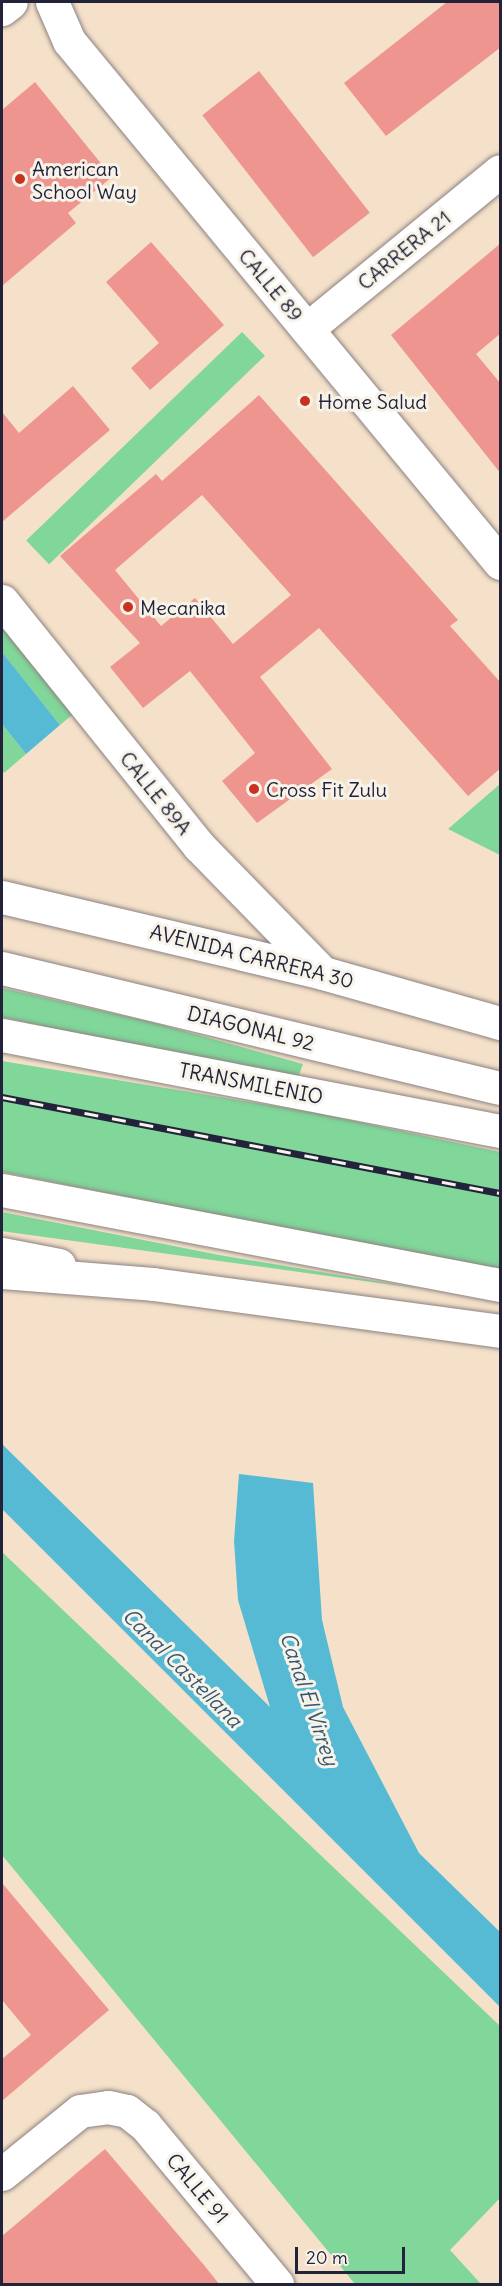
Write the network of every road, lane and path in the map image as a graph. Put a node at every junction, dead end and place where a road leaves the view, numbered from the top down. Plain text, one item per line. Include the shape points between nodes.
1 (11, 2) edge
2 (52, 2) edge
3 (2, 9) edge
4 (501, 171) edge
5 (307, 329) junction
6 (501, 563) edge
7 (2, 601) edge
8 (2, 897) edge
9 (2, 968) edge
10 (323, 973) junction
11 (501, 1023) edge
12 (2, 1035) edge
13 (501, 1088) edge
14 (501, 1131) edge
15 (2, 1190) edge
16 (3, 1268) edge
17 (501, 1285) edge
18 (501, 1331) edge
19 (2, 2174) edge
20 (277, 2284) edge

1 - 3 main road
2 - 5 main road, CALLE 89 via 69,41
4 - 5 main road, CARRERA 21
5 - 6 main road, CALLE 89
7 - 10 main road, CALLE 89A via 199,846
8 - 10 main road, AVENIDA CARRERA 30
9 - 13 main road, DIAGONAL 92
10 - 11 main road, AVENIDA CARRERA 30
12 - 14 main road, TRANSMILENIO
15 - 17 main road
16 - 18 main road
19 - 20 main road, CALLE 91 via 80,2110 108,2106 145,2125

